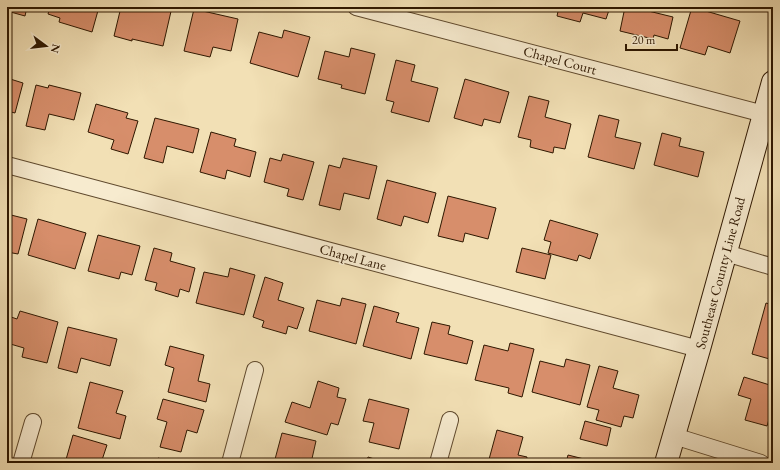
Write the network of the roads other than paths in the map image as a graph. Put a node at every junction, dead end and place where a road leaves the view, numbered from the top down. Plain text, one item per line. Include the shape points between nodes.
1 (356, 7) edge
2 (773, 82) edge
3 (764, 114) junction
4 (7, 165) edge
5 (726, 253) junction
6 (773, 267) edge
7 (699, 349) junction
8 (255, 370) dead end
9 (450, 420) dead end
10 (33, 422) dead end
11 (674, 436) junction
12 (21, 463) edge
13 (230, 463) edge
14 (438, 463) edge
15 (666, 463) edge
16 (761, 463) edge

1 - 3 street, Chapel Court
2 - 3 street, Southeast County Line Road
3 - 5 street, Southeast County Line Road
4 - 7 street, Chapel Lane
5 - 6 street
5 - 7 street, Southeast County Line Road
7 - 11 street, Southeast County Line Road
8 - 13 street
9 - 14 street
10 - 12 street
11 - 15 street, Southeast County Line Road
11 - 16 street

